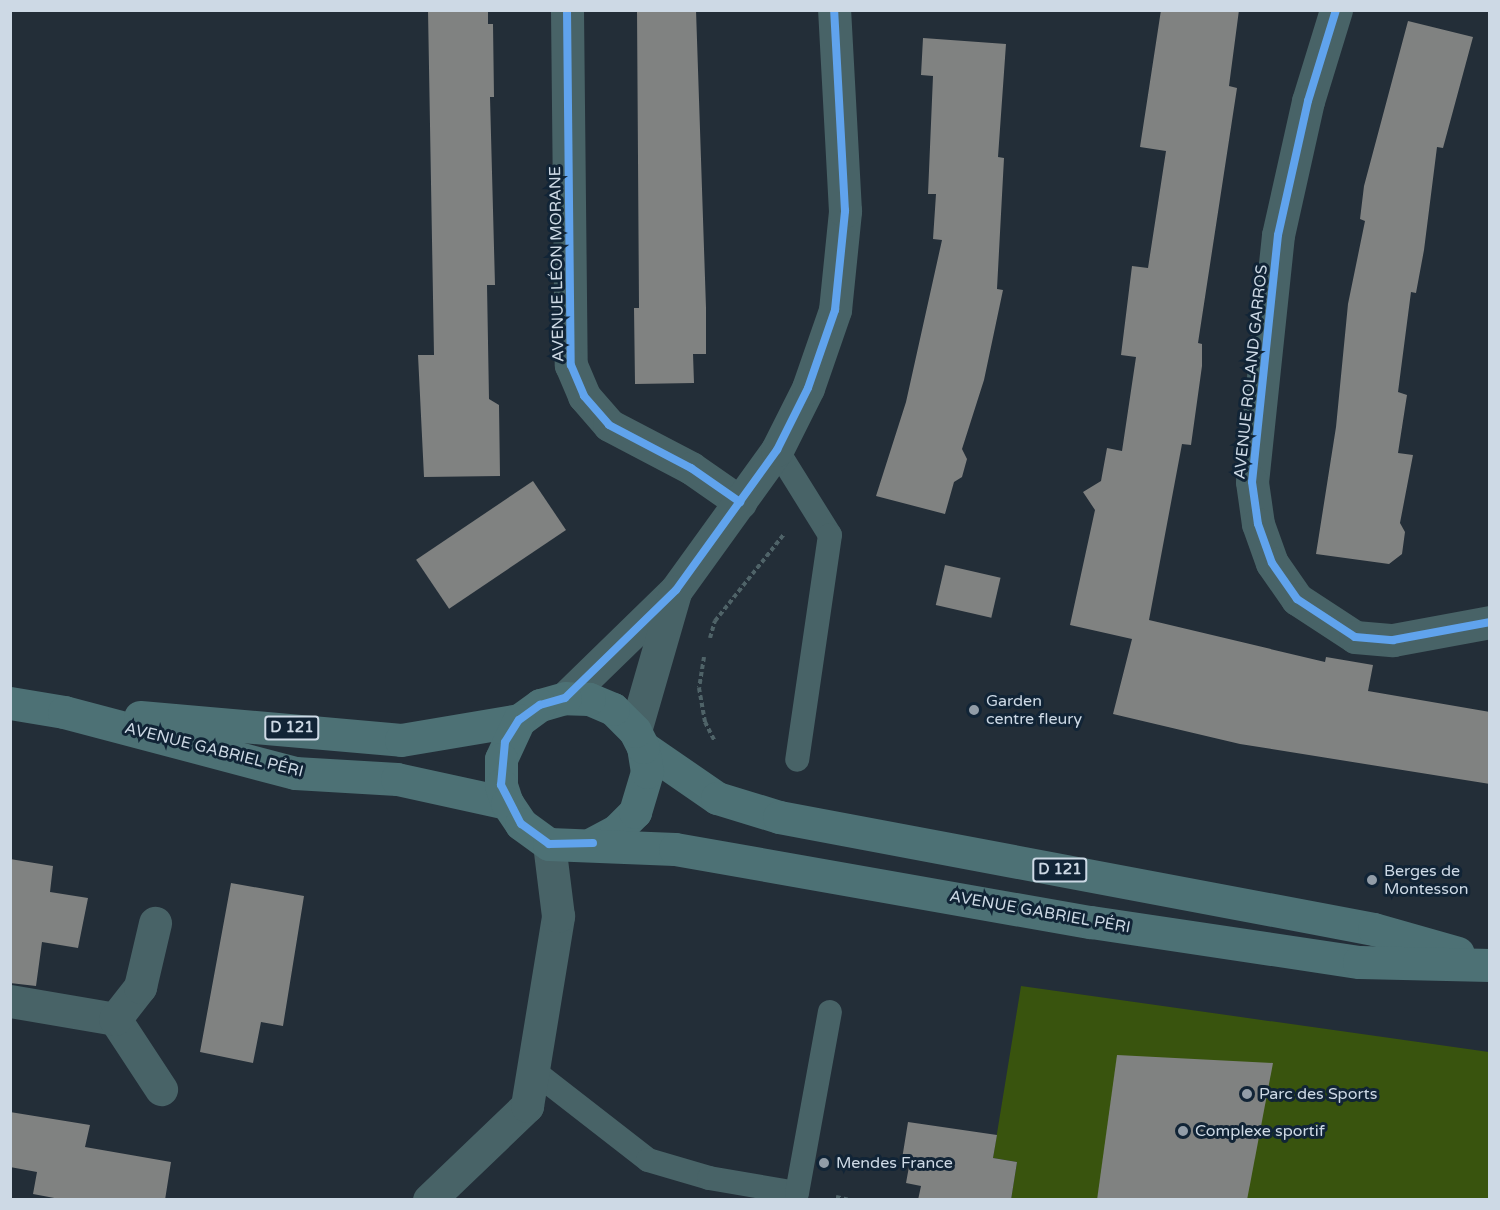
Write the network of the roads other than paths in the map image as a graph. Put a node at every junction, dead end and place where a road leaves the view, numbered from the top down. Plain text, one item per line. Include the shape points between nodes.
1 (567, 10) edge
2 (834, 10) edge
3 (1335, 10) edge
4 (777, 450) junction
5 (740, 502) junction
6 (676, 590) junction
7 (1490, 622) edge
8 (565, 698) junction
9 (10, 703) edge
10 (64, 712) junction
11 (519, 720) junction
12 (639, 739) junction
13 (797, 760) dead end
14 (507, 803) junction
15 (593, 843) junction
16 (549, 844) junction
17 (155, 923) dead end
18 (1490, 964) edge
19 (10, 1001) edge
20 (830, 1012) dead end
21 (115, 1019) junction
22 (535, 1072) junction
23 (162, 1089) dead end
24 (429, 1200) edge

1 - 5 street, AVENUE LÉON MORANE via 571,365 584,396 609,425 714,483
2 - 4 street via 845,211 835,310 808,388
3 - 7 street, AVENUE ROLAND GARROS via 1308,101 1278,235 1252,482 1258,524 1272,563 1297,598 1355,637 1393,640
4 - 5 street
4 - 13 lane via 805,489 830,535
5 - 6 street
6 - 8 street
6 - 12 street
8 - 11 main road, AVENUE GABRIEL PÉRI via 540,705
8 - 12 main road, AVENUE GABRIEL PÉRI via 589,699 613,709
9 - 10 main road, AVENUE GABRIEL PÉRI / D 121
10 - 11 main road, AVENUE GABRIEL PÉRI / D 121 via 297,728 401,740
10 - 14 main road, AVENUE GABRIEL PÉRI / D 121 via 295,773 397,779
11 - 14 main road via 501,759 501,785
12 - 15 main road, AVENUE GABRIEL PÉRI via 646,781 635,812 616,831
12 - 18 main road, AVENUE GABRIEL PÉRI / D 121 via 717,798 779,817 1374,929
14 - 16 main road via 521,824
15 - 16 main road, AVENUE GABRIEL PÉRI
15 - 18 main road, AVENUE GABRIEL PÉRI / D 121 via 772,864 1279,952 1359,962
16 - 22 street via 558,916
17 - 21 street via 140,987
19 - 21 street
20 - 22 lane via 797,1193 709,1178 648,1160
21 - 23 street
22 - 24 street via 526,1106

